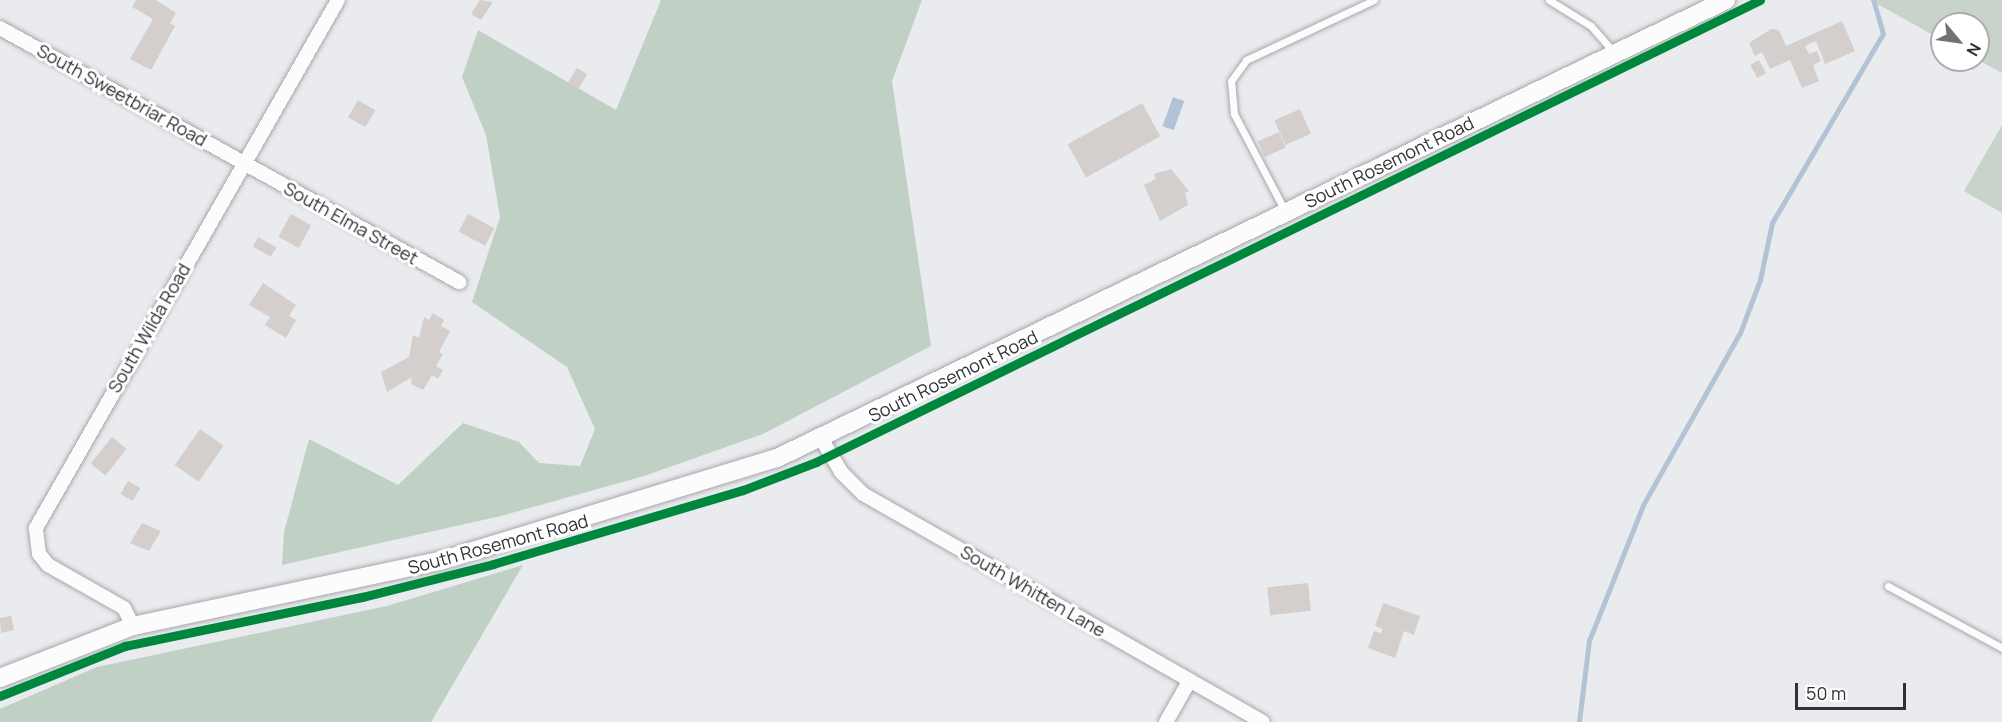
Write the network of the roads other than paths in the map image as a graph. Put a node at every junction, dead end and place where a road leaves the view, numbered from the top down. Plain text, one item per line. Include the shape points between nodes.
1 (338, 0) edge
2 (1374, 0) edge
3 (1549, 0) edge
4 (1726, 0) edge
5 (0, 28) edge
6 (1615, 53) junction
7 (244, 164) junction
8 (1285, 212) junction
9 (459, 282) dead end
10 (822, 440) junction
11 (1888, 586) dead end
12 (133, 627) junction
13 (2002, 648) edge
14 (0, 678) edge
15 (1190, 680) junction
16 (1166, 722) edge
17 (1263, 722) edge

1 - 7 street, South Wilda Road
2 - 8 lane via 1246,60 1231,81 1234,114
3 - 6 lane via 1591,26
4 - 6 main road, South Rosemont Road
5 - 7 street, South Sweetbriar Road
6 - 8 main road, South Rosemont Road
7 - 9 street, South Elma Street
7 - 12 street, South Wilda Road via 36,528 37,548 48,565 124,608
8 - 10 main road, South Rosemont Road
10 - 12 main road, South Rosemont Road via 690,488 440,561
10 - 15 street, South Whitten Lane via 841,472 863,494
11 - 13 lane
12 - 14 main road, South Rosemont Road
15 - 16 street
15 - 17 street, South Whitten Lane

